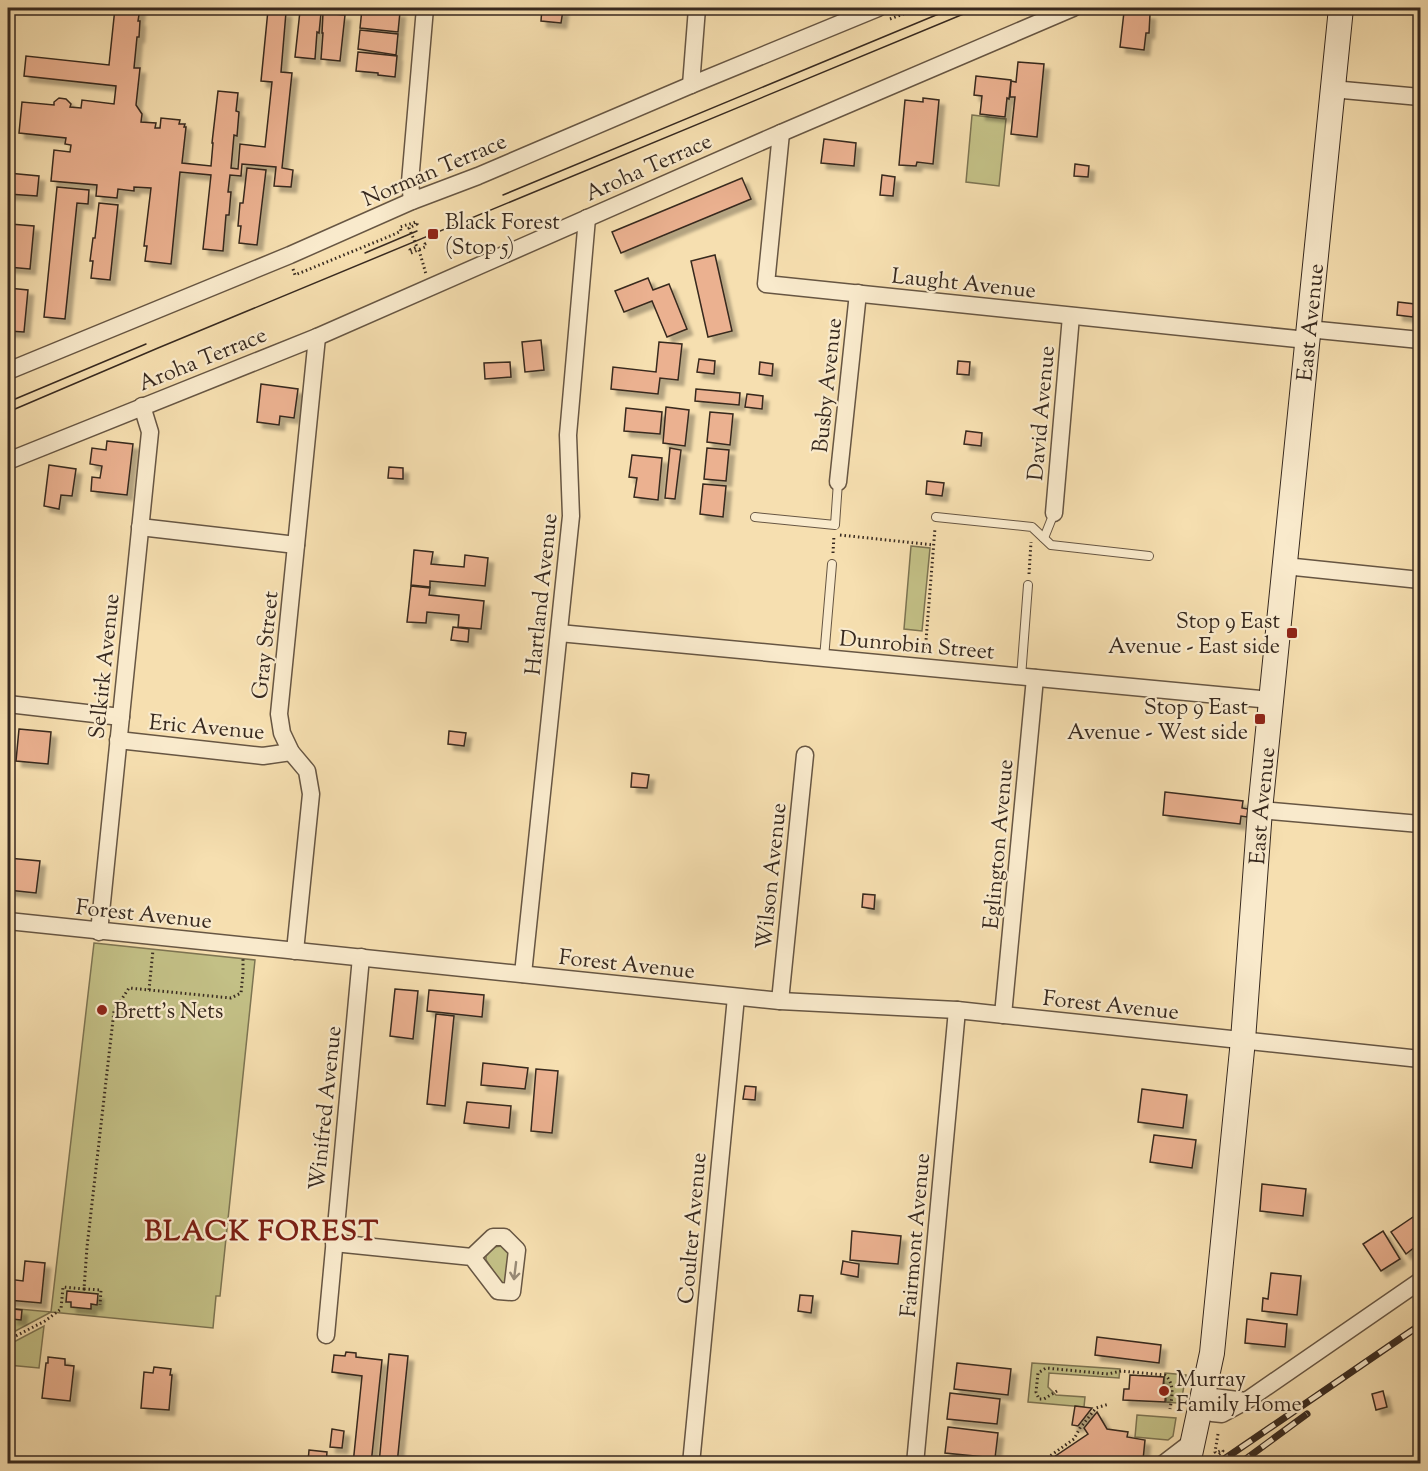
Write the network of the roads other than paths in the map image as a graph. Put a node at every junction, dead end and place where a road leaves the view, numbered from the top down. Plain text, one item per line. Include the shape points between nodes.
1 (425, 8) edge
2 (698, 8) edge
3 (878, 8) edge
4 (1073, 8) edge
5 (1341, 8) edge
6 (691, 85) junction
7 (1332, 89) junction
8 (1420, 97) edge
9 (781, 133) junction
10 (412, 201) junction
11 (587, 218) junction
12 (858, 293) junction
13 (1071, 316) junction
14 (1308, 334) junction
15 (317, 337) junction
16 (1420, 340) edge
17 (8, 371) edge
18 (142, 406) junction
19 (8, 461) edge
20 (838, 482) joint
21 (1054, 513) joint
22 (755, 517) dead end
23 (936, 517) road end
24 (140, 527) junction
25 (1044, 538) junction
26 (296, 545) junction
27 (1149, 556) dead end
28 (832, 564) road end
29 (1285, 566) junction
30 (1420, 580) edge
31 (1028, 585) road end
32 (559, 633) junction
33 (824, 658) junction
34 (1028, 677) junction
35 (1271, 700) junction
36 (8, 704) edge
37 (121, 717) junction
38 (118, 740) junction
39 (291, 752) junction
40 (805, 755) dead end
41 (1260, 810) junction
42 (1420, 824) edge
43 (8, 921) edge
44 (99, 932) junction
45 (295, 951) junction
46 (361, 957) junction
47 (523, 974) junction
48 (736, 997) junction
49 (780, 1001) junction
50 (957, 1010) junction
51 (1003, 1015) junction
52 (1243, 1040) junction
53 (1420, 1059) edge
54 (334, 1243) junction
55 (472, 1257) dead end
56 (1420, 1281) edge
57 (326, 1335) dead end
58 (1212, 1353) junction
59 (1215, 1415) junction
60 (1191, 1452) edge
61 (691, 1464) edge
62 (915, 1464) edge
63 (1163, 1464) edge
64 (1205, 1464) edge

1 - 10 street via 410,182
2 - 6 street
3 - 6 street, Norman Terrace
4 - 9 street, Aroha Terrace
5 - 7 street, East Avenue
6 - 10 street, Norman Terrace
7 - 8 street
7 - 14 street, East Avenue
9 - 11 street, Aroha Terrace
9 - 12 street, Laught Avenue via 766,284
10 - 17 street, Norman Terrace
11 - 15 street, Aroha Terrace
11 - 32 street, Hartland Avenue via 568,435 572,516
12 - 13 street, Laught Avenue
12 - 20 street, Busby Avenue
13 - 14 street, Laught Avenue
13 - 21 street, David Avenue
14 - 16 street, Laught Avenue
14 - 29 street, East Avenue
15 - 18 street, Aroha Terrace
15 - 26 street, Gray Street
18 - 19 street, Aroha Terrace
18 - 24 street, Selkirk Avenue via 150,432
20 - 22 lane via 835,525
21 - 25 lane
23 - 25 lane via 1032,526
24 - 26 street
24 - 37 street, Selkirk Avenue
25 - 27 lane via 1052,545
26 - 39 street, Gray Street via 279,714
28 - 33 lane
29 - 30 street
29 - 35 street, East Avenue
31 - 34 lane
32 - 33 street, Dunrobin Street
32 - 47 street, Hartland Avenue
33 - 34 street, Dunrobin Street
34 - 35 street, Dunrobin Street
34 - 51 street, Eglington Avenue
35 - 41 street, East Avenue
36 - 37 street
37 - 38 street, Selkirk Avenue
38 - 39 street, Eric Avenue via 263,756
38 - 44 street, Selkirk Avenue
39 - 45 street, Gray Street via 307,771 311,794
40 - 49 street, Wilson Avenue
41 - 42 street
41 - 52 street, East Avenue
43 - 44 street, Forest Avenue
44 - 45 street, Forest Avenue
45 - 46 street, Forest Avenue
46 - 47 street, Forest Avenue
46 - 54 street, Winifred Avenue
47 - 48 street, Forest Avenue
48 - 49 street, Forest Avenue
48 - 61 street, Coulter Avenue
49 - 50 street, Forest Avenue
50 - 51 street, Forest Avenue
50 - 62 street, Fairmont Avenue
51 - 52 street, Forest Avenue
52 - 53 street, Forest Avenue
52 - 58 street, East Avenue
54 - 55 street
54 - 57 street, Winifred Avenue
56 - 59 street via 1246,1401
58 - 59 street, East Avenue
58 - 60 street, East Avenue
59 - 64 street, East Avenue
60 - 63 street

